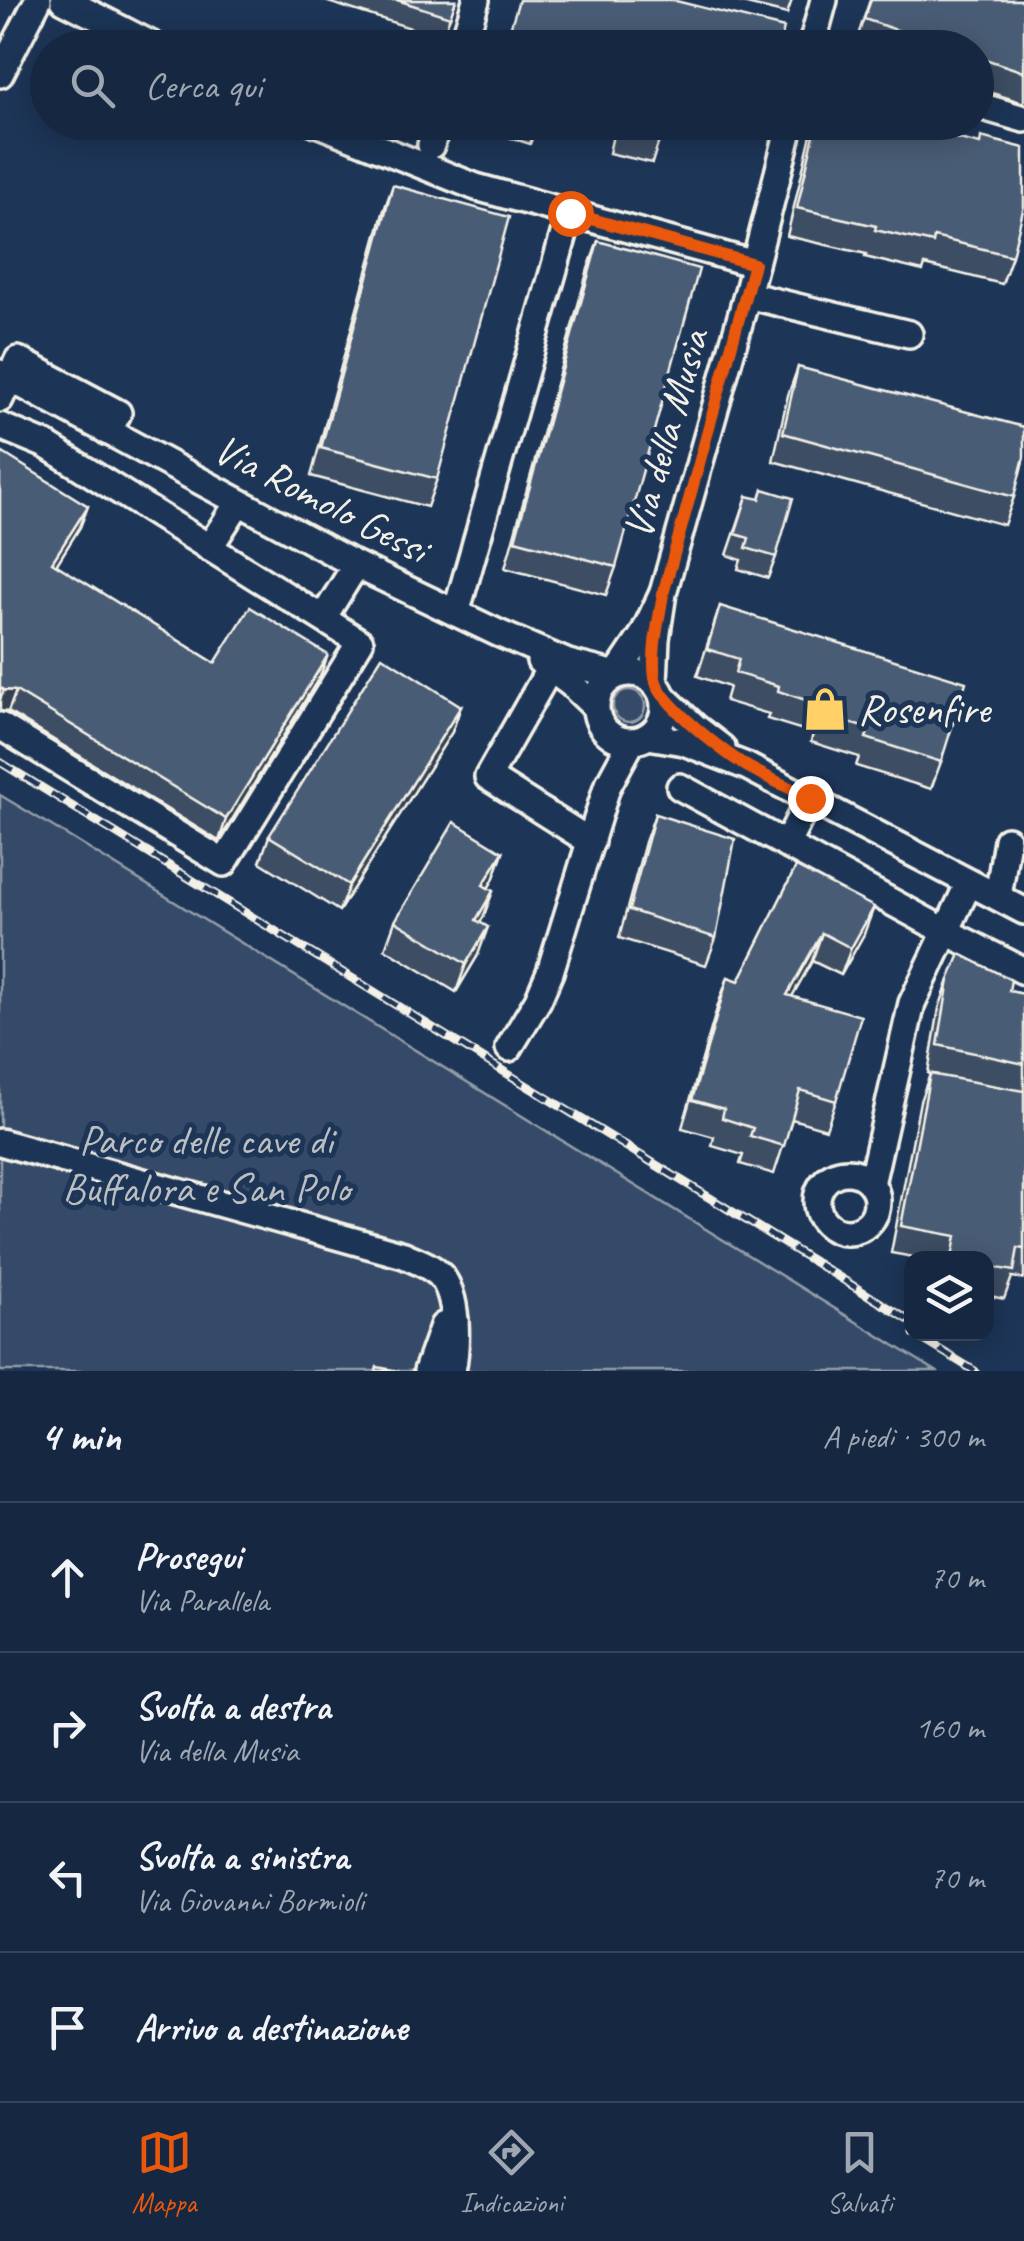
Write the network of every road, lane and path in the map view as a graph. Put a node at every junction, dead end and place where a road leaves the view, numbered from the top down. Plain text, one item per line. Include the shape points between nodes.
1 (38, 0) edge
2 (64, 0) edge
3 (476, 0) edge
4 (824, 0) edge
5 (123, 30) edge
6 (467, 30) edge
7 (816, 30) edge
8 (0, 74) edge
9 (994, 110) edge
10 (1024, 119) edge
11 (359, 140) edge
12 (786, 140) edge
13 (570, 213) junction
14 (754, 264) junction
15 (747, 296) junction
16 (909, 334) dead end
17 (3, 384) edge
18 (0, 426) edge
19 (238, 503) junction
20 (209, 548) junction
21 (356, 565) junction
22 (663, 594) junction
23 (456, 613) junction
24 (322, 618) junction
25 (498, 633) junction
26 (550, 668) junction
27 (616, 675) junction
28 (659, 690) junction
29 (595, 707) junction
30 (0, 726) edge
31 (606, 732) junction
32 (640, 739) junction
33 (746, 766) junction
34 (607, 787) junction
35 (680, 787) dead end
36 (810, 798) junction
37 (1007, 840) dead end
38 (591, 842) junction
39 (786, 844) junction
40 (969, 884) junction
41 (998, 898) junction
42 (1024, 911) edge
43 (945, 931) junction
44 (1024, 970) edge
45 (509, 1048) dead end
46 (0, 1142) edge
47 (872, 1184) dead end
48 (454, 1320) junction
49 (427, 1371) edge
50 (452, 1371) edge

1 - 8 street
2 - 5 street
3 - 6 street
4 - 7 street
9 - 10 street
11 - 13 street via 476,187
12 - 14 street, Via della Musia
13 - 14 street
13 - 23 street
14 - 15 street, Via della Musia
15 - 16 street, Via della Musia
15 - 22 street, Via della Musia
17 - 19 street, Via Romolo Gessi via 18,360 118,412 108,432
18 - 20 street via 46,444
19 - 20 street
19 - 21 street, Via Romolo Gessi
20 - 24 street
21 - 23 street, Via Romolo Gessi
21 - 24 street
22 - 27 street, Via della Musia
22 - 28 street, Via della Musia via 656,639
23 - 25 street, Via Romolo Gessi
24 - 30 street via 360,642 224,864
25 - 26 street, Via Romolo Gessi
25 - 27 street, Via Romolo Gessi
26 - 29 street, Via Romolo Gessi
26 - 38 street via 488,777
27 - 28 street via 636,672
27 - 29 street, Via della Musia via 601,688
28 - 32 street, Via della Musia via 662,719
28 - 33 street
29 - 31 street, Via della Musia
31 - 32 street via 623,741
31 - 34 street, Via della Musia
32 - 33 street via 684,742
32 - 34 street, Via della Musia
33 - 36 street
34 - 38 street, Via della Musia
35 - 39 street
36 - 39 street
36 - 40 street
37 - 41 street
38 - 45 street, Via della Musia via 550,972
39 - 43 street
40 - 41 street
40 - 43 street
41 - 42 street
43 - 44 street
43 - 47 street via 912,1004
46 - 48 street via 404,1255 444,1281
48 - 49 street via 443,1326
48 - 50 street

